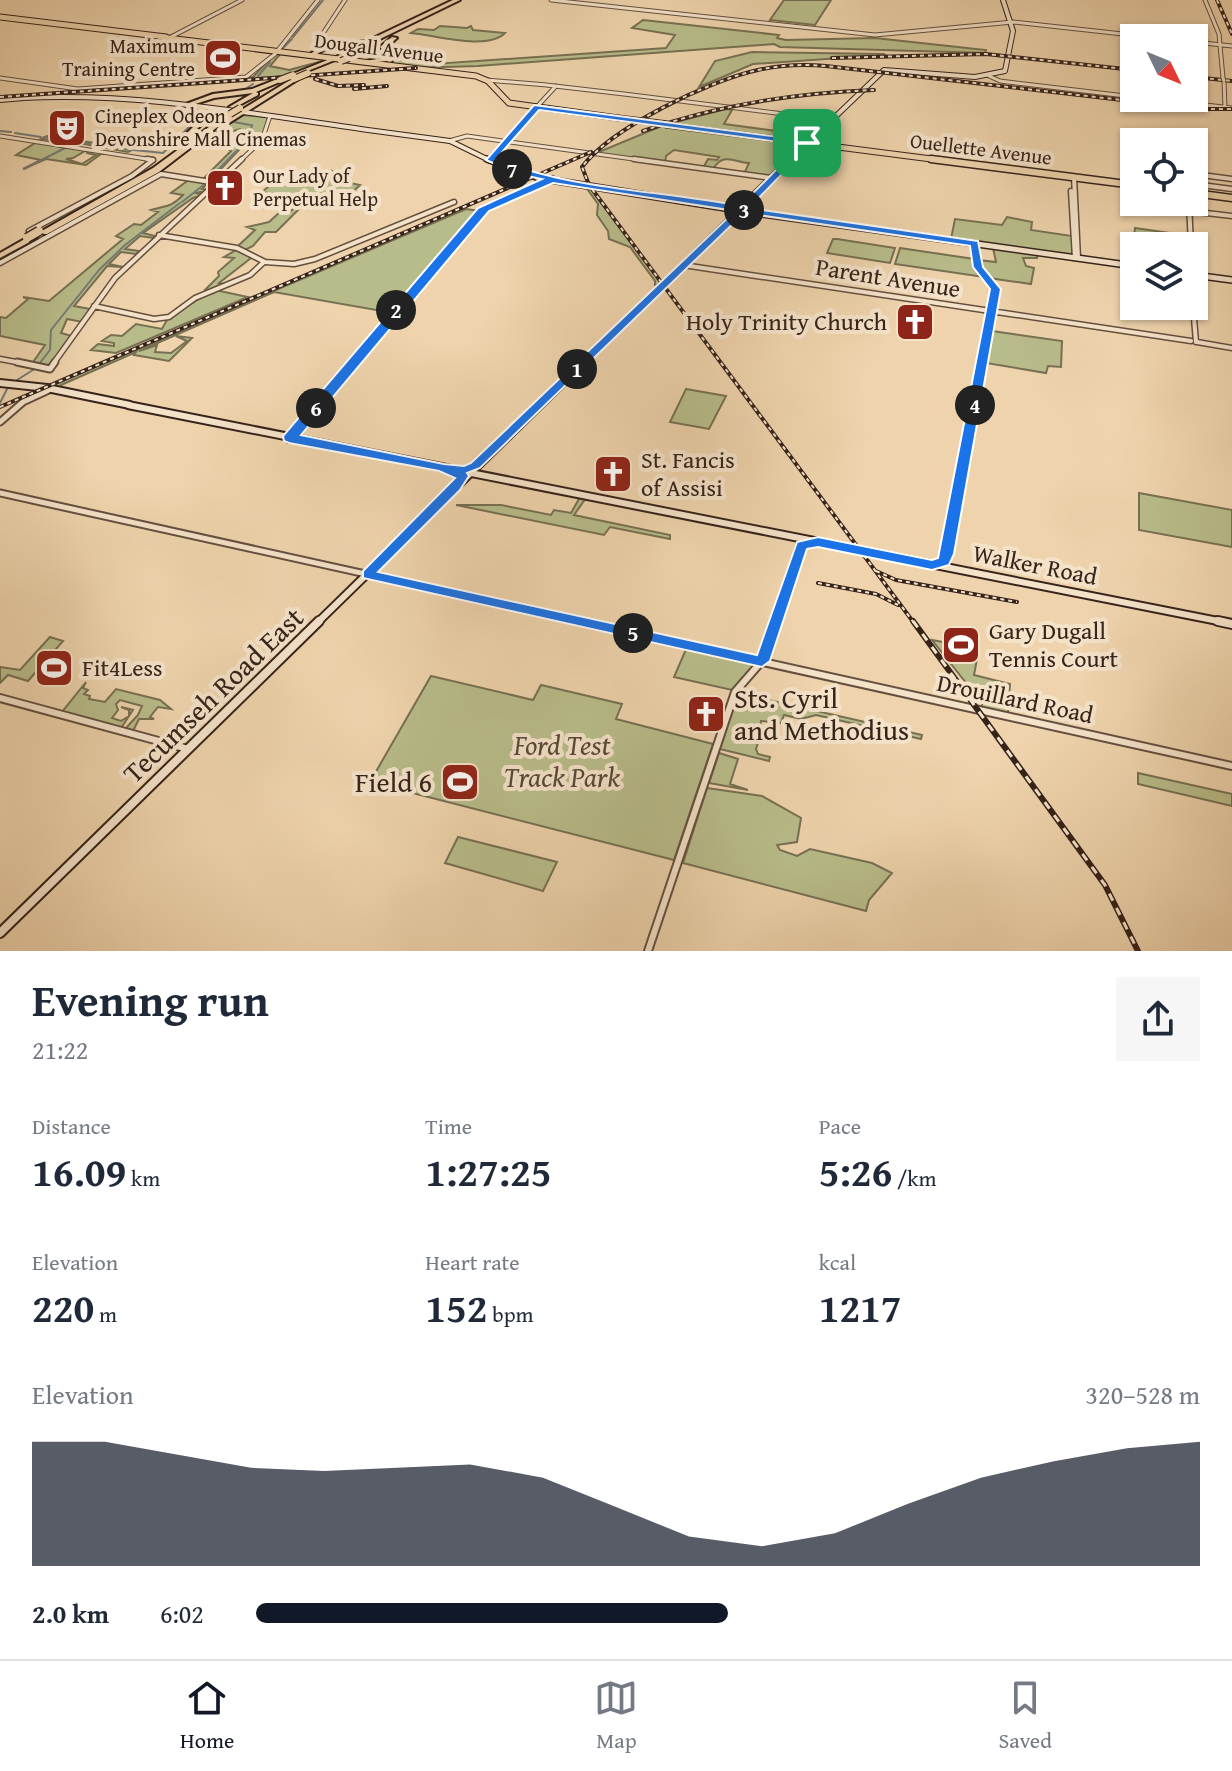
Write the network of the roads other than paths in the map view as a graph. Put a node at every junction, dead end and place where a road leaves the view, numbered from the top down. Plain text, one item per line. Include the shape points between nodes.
1 (242, 0) edge
2 (318, 0) edge
3 (345, 0) edge
4 (454, 0) edge
5 (466, 0) edge
6 (551, 0) edge
7 (1003, 0) edge
8 (1205, 0) edge
9 (0, 17) edge
10 (1008, 21) junction
11 (1019, 22) joint
12 (401, 31) junction
13 (1120, 34) edge
14 (169, 38) junction
15 (318, 41) dead end
16 (1208, 43) edge
17 (1221, 44) junction
18 (1232, 46) edge
19 (324, 49) junction
20 (276, 51) junction
21 (301, 54) joint
22 (314, 55) junction
23 (339, 59) junction
24 (368, 62) joint
25 (386, 64) junction
26 (295, 77) junction
27 (991, 77) junction
28 (0, 78) edge
29 (281, 80) junction
30 (487, 81) junction
31 (55, 86) junction
32 (555, 87) junction
33 (1120, 95) edge
34 (46, 96) junction
35 (0, 100) edge
36 (196, 105) junction
37 (1208, 106) edge
38 (536, 108) junction
39 (1225, 108) junction
40 (1232, 108) edge
41 (234, 112) junction
42 (270, 116) junction
43 (831, 120) junction
44 (0, 136) edge
45 (449, 142) junction
46 (505, 142) junction
47 (810, 142) junction
48 (177, 146) junction
49 (489, 158) junction
50 (158, 172) junction
51 (1208, 176) edge
52 (1072, 177) junction
53 (550, 179) junction
54 (772, 179) junction
55 (1232, 179) edge
56 (218, 183) junction
57 (1120, 183) edge
58 (1208, 186) edge
59 (1232, 189) edge
60 (1208, 195) edge
61 (1232, 198) edge
62 (454, 202) dead end
63 (740, 210) junction
64 (1208, 213) edge
65 (1232, 216) edge
66 (36, 234) junction
67 (158, 235) junction
68 (974, 244) junction
69 (0, 254) edge
70 (1077, 258) junction
71 (265, 262) junction
72 (0, 263) edge
73 (1120, 264) edge
74 (683, 265) junction
75 (1208, 277) edge
76 (1232, 280) edge
77 (94, 306) junction
78 (992, 312) junction
79 (1193, 320) edge
80 (1194, 342) junction
81 (1232, 349) edge
82 (0, 359) edge
83 (0, 383) edge
84 (36, 387) junction
85 (51, 389) junction
86 (38, 395) junction
87 (0, 422) edge
88 (290, 437) junction
89 (468, 472) junction
90 (500, 479) junction
91 (0, 493) edge
92 (802, 539) junction
93 (818, 542) junction
94 (799, 548) junction
95 (947, 558) junction
96 (932, 565) junction
97 (945, 567) junction
98 (368, 574) junction
99 (1232, 624) edge
100 (762, 661) junction
101 (0, 698) edge
102 (189, 749) junction
103 (1232, 766) edge
104 (0, 933) edge
105 (648, 951) edge

1 - 14 street
2 - 20 street
3 - 15 street
4 - 12 highway
5 - 12 highway
6 - 10 street via 875,35
7 - 10 main road
8 - 17 street
9 - 14 main road, Dougall Avenue
10 - 11 main road
10 - 27 main road via 1013,33 1005,71
11 - 13 street
12 - 22 highway via 330,45
12 - 23 highway
12 - 25 highway via 384,46 392,56
14 - 20 main road, Dougall Avenue
16 - 17 street
17 - 18 street
17 - 39 street
19 - 22 highway
19 - 23 highway via 325,55
19 - 23 highway via 349,48
20 - 21 main road, Dougall Avenue
20 - 22 main road, Dougall Avenue
20 - 31 street via 251,75 78,89
21 - 22 highway
22 - 23 main road, Dougall Avenue
22 - 25 main road, Dougall Avenue
23 - 24 main road, Dougall Avenue
23 - 25 highway via 375,52 385,54
23 - 26 highway, bridge
23 - 26 highway
24 - 25 highway
25 - 30 main road, Dougall Avenue
25 - 30 main road, Dougall Avenue
26 - 29 highway, bridge
26 - 41 highway
27 - 33 street
27 - 43 main road, Tecumseh Road East via 884,70
28 - 31 street
29 - 36 highway
29 - 41 highway
30 - 32 street, Dougall Avenue
30 - 38 main road, Ouellette Avenue via 503,100
30 - 38 main road, Ouellette Avenue via 497,100
31 - 34 street
32 - 38 street
32 - 43 street, Dougall Avenue
34 - 35 main road
34 - 36 main road via 106,95
36 - 41 main road
36 - 41 main road
36 - 48 highway via 207,116
37 - 39 street
38 - 46 street
38 - 47 main road, Ouellette Avenue, bridge
39 - 40 street
41 - 42 main road
41 - 48 highway
41 - 50 highway
42 - 45 main road
42 - 56 street via 262,140
43 - 47 main road, Tecumseh Road East
44 - 66 street via 153,160
45 - 46 street via 462,136
45 - 49 main road
46 - 49 street
46 - 54 street
47 - 52 main road, Ouellette Avenue
47 - 54 main road, Tecumseh Road East
48 - 66 highway via 132,180
49 - 53 main road
50 - 56 street
50 - 66 highway
51 - 55 street
52 - 57 main road, Ouellette Avenue
52 - 70 street
53 - 63 main road
53 - 88 main road via 484,209
54 - 63 main road, Tecumseh Road East
56 - 67 street
58 - 59 street
60 - 61 main road
62 - 71 street via 305,262
63 - 68 main road
63 - 74 main road, Tecumseh Road East
64 - 65 street
66 - 69 highway
66 - 72 street
67 - 71 street via 237,248
67 - 77 street
68 - 70 main road
68 - 78 street via 978,267 995,287
70 - 73 main road
71 - 77 street via 247,277 195,298 169,317 154,319
74 - 78 street, Parent Avenue
74 - 89 main road, Tecumseh Road East
75 - 76 main road
77 - 82 street via 50,369
78 - 80 street, Parent Avenue
78 - 95 street
79 - 80 street
80 - 81 street, Parent Avenue
83 - 84 main road, Walker Road
84 - 85 main road, Walker Road
84 - 86 main road
85 - 86 street
85 - 88 main road, Walker Road
86 - 87 street
88 - 89 main road, Walker Road
89 - 90 main road, Walker Road
89 - 90 main road, Walker Road
89 - 98 main road, Tecumseh Road East
90 - 92 main road, Walker Road
91 - 98 street, Drouillard Road
92 - 93 main road, Walker Road
92 - 94 street
93 - 94 street
93 - 96 main road, Walker Road
94 - 100 street
95 - 96 street
95 - 97 street
96 - 97 main road, Walker Road
97 - 99 main road, Walker Road
98 - 100 street, Drouillard Road
98 - 102 main road, Tecumseh Road East
100 - 103 street, Drouillard Road
100 - 105 street via 735,692
101 - 102 street
102 - 104 main road, Tecumseh Road East

